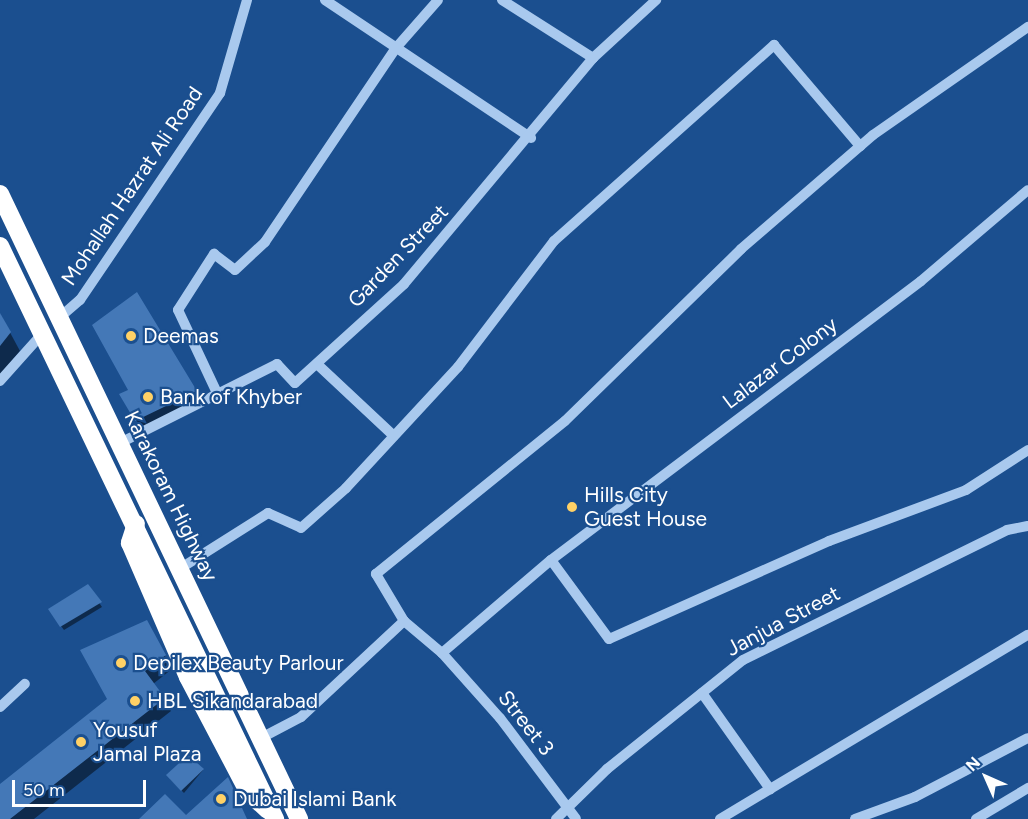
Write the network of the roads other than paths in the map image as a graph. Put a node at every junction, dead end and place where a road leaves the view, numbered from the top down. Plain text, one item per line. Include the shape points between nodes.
1 (247, 0) edge
2 (325, 0) edge
3 (438, 0) edge
4 (502, 0) edge
5 (656, 0) edge
6 (1028, 27) edge
7 (395, 49) junction
8 (593, 58) junction
9 (531, 138) junction
10 (860, 146) junction
11 (1028, 190) edge
12 (0, 194) edge
13 (0, 246) edge
14 (59, 318) junction
15 (42, 334) junction
16 (317, 364) junction
17 (0, 381) edge
18 (218, 395) junction
19 (394, 436) junction
20 (120, 443) junction
21 (1028, 450) edge
22 (136, 524) junction
23 (1028, 526) edge
24 (551, 560) junction
25 (181, 568) junction
26 (404, 621) junction
27 (1028, 635) edge
28 (221, 653) junction
29 (442, 653) junction
30 (201, 659) junction
31 (25, 684) dead end
32 (702, 693) junction
33 (0, 707) edge
34 (261, 738) junction
35 (1028, 738) edge
36 (1028, 788) edge
37 (770, 789) junction
38 (566, 808) junction
39 (274, 817) edge
40 (299, 819) edge
41 (556, 819) edge
42 (576, 819) edge
43 (720, 819) edge
44 (855, 819) edge
45 (976, 819) edge

1 - 14 street, Mohallah Hazrat Ali Road via 220,93 80,300
2 - 7 street
3 - 7 street
4 - 8 street
5 - 8 street, Garden Street
6 - 10 street
7 - 9 street
7 - 18 street via 266,242 235,270 214,254 178,310
8 - 9 street, Garden Street
9 - 16 street, Garden Street via 404,284
10 - 19 street via 774,45 554,241 458,367
10 - 26 street via 741,249 565,421 376,574
11 - 24 street, Lalazar Colony via 921,281
12 - 14 highway, Karakoram Highway
13 - 15 highway, Karakoram Highway
14 - 20 highway, Karakoram Highway
15 - 17 street
15 - 22 highway, Karakoram Highway
16 - 18 street, Garden Street via 296,383 277,364
16 - 19 street
18 - 20 street, Garden Street
19 - 25 street via 301,528 268,513
20 - 25 highway, Karakoram Highway
21 - 24 street via 966,490 829,541 609,639
22 - 30 highway, Karakoram Highway
22 - 39 highway via 130,543 188,677 249,793
23 - 32 street, Janjua Street via 1007,530 743,660
24 - 29 street, Lalazar Colony
25 - 28 highway, Karakoram Highway
26 - 29 street
26 - 34 street via 301,717
27 - 37 street
28 - 30 highway
28 - 34 highway, Karakoram Highway
29 - 38 street, Street 3 via 500,718
30 - 39 highway, Karakoram Highway
31 - 33 street
32 - 37 street
32 - 38 street, Janjua Street
34 - 40 highway, Karakoram Highway
35 - 44 street via 915,797
36 - 45 street
37 - 43 street
38 - 41 street, Janjua Street
38 - 42 street, Street 3

